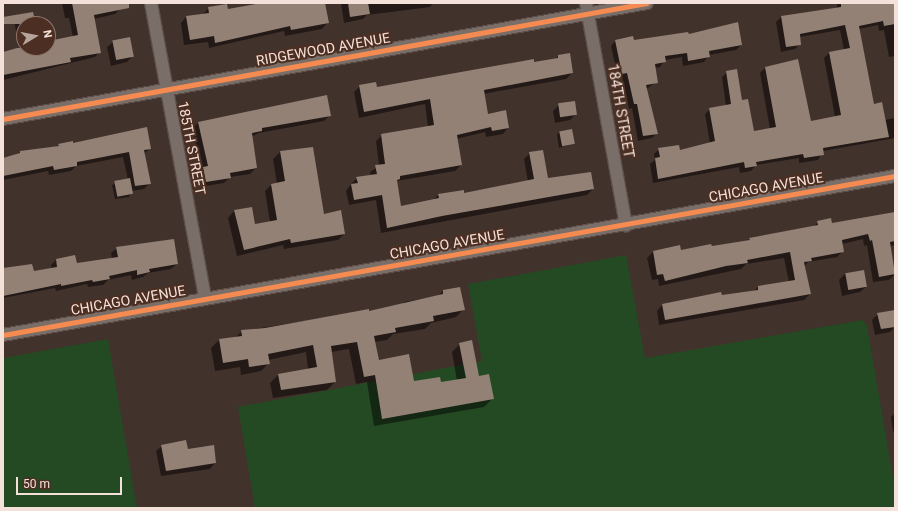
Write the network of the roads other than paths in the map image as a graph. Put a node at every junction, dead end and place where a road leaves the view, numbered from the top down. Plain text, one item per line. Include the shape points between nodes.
1 (151, 3) edge
2 (647, 3) edge
3 (586, 8) edge
4 (166, 90) junction
5 (3, 119) edge
6 (895, 176) edge
7 (626, 225) junction
8 (205, 298) junction
9 (3, 335) edge

1 - 4 street, 185TH STREET
2 - 3 street, RIDGEWOOD AVENUE
3 - 4 street, RIDGEWOOD AVENUE
3 - 7 street, 184TH STREET
4 - 5 street, RIDGEWOOD AVENUE
4 - 8 street, 185TH STREET
6 - 7 street, CHICAGO AVENUE
7 - 8 street, CHICAGO AVENUE
8 - 9 street, CHICAGO AVENUE

